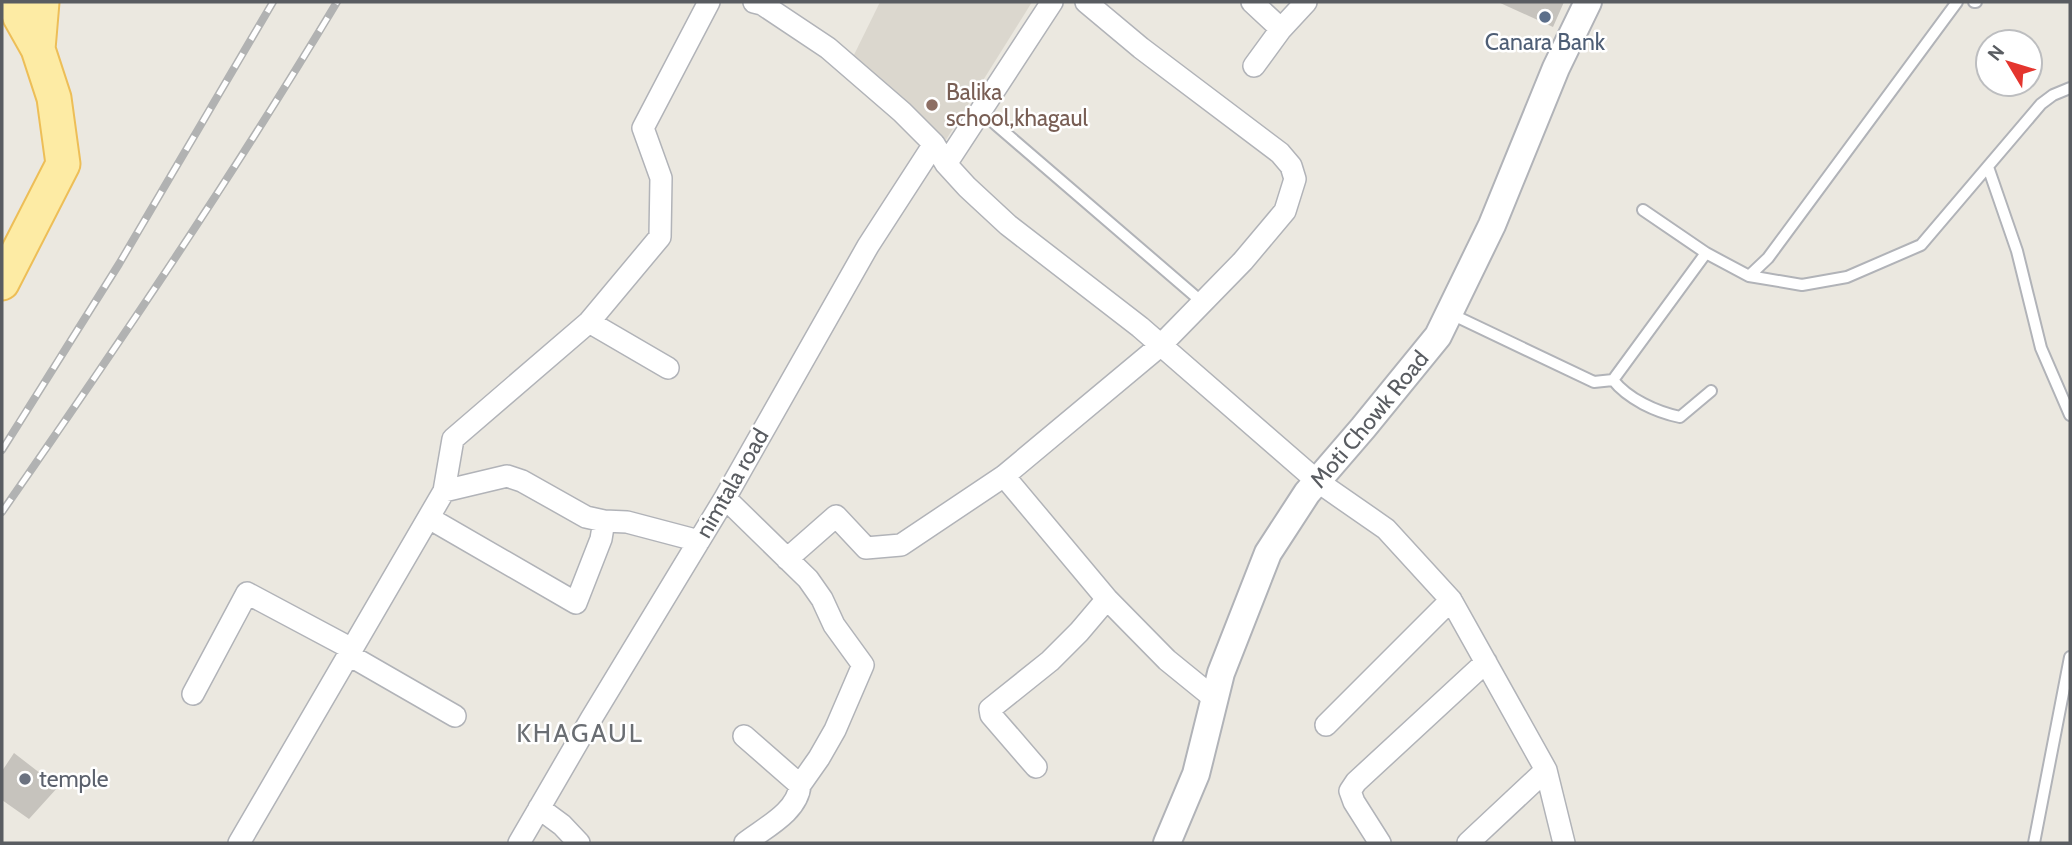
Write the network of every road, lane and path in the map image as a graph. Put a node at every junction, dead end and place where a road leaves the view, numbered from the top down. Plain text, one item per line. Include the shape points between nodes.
1 (15, 2) edge
2 (42, 2) edge
3 (709, 2) edge
4 (754, 2) edge
5 (1052, 2) edge
6 (1086, 2) edge
7 (1252, 2) edge
8 (1306, 2) edge
9 (1588, 2) edge
10 (1957, 2) edge
11 (1281, 29) junction
12 (38, 49) junction
13 (1254, 65) dead end
14 (2070, 88) edge
15 (981, 111) junction
16 (934, 144) junction
17 (946, 164) junction
18 (1988, 167) junction
19 (1643, 210) dead end
20 (1706, 253) junction
21 (1749, 276) junction
22 (2, 283) edge
23 (1202, 302) junction
24 (1449, 313) junction
25 (589, 322) junction
26 (1161, 345) junction
27 (668, 368) dead end
28 (1613, 380) junction
29 (1711, 391) dead end
30 (2070, 415) edge
31 (1004, 476) junction
32 (1317, 481) junction
33 (444, 491) junction
34 (725, 498) junction
35 (429, 518) junction
36 (604, 521) junction
37 (699, 541) junction
38 (786, 559) junction
39 (1107, 599) junction
40 (1451, 600) junction
41 (350, 652) junction
42 (2070, 657) edge
43 (1486, 662) junction
44 (193, 694) dead end
45 (1215, 699) junction
46 (455, 716) dead end
47 (1326, 725) dead end
48 (744, 736) dead end
49 (1036, 767) dead end
50 (1546, 770) junction
51 (800, 785) junction
52 (539, 808) junction
53 (239, 843) edge
54 (519, 843) edge
55 (579, 843) edge
56 (745, 843) edge
57 (1167, 843) edge
58 (1380, 843) edge
59 (1468, 843) edge
60 (1564, 843) edge
61 (2034, 843) edge

1 - 12 main road
2 - 12 main road
3 - 25 street via 643,128 661,178 660,237
4 - 16 street via 828,48
5 - 15 street
6 - 23 street via 1292,166 1296,178 1285,211
7 - 11 street
8 - 11 street
9 - 24 street, Moti Chowk Road
10 - 21 lane via 1768,258
11 - 13 street
12 - 22 main road via 54,98 63,164
14 - 18 lane via 2041,104
15 - 17 street
15 - 23 lane
16 - 17 street
16 - 34 street, nimtala road via 868,246
17 - 26 street via 1008,225
18 - 21 lane via 1922,244 1825,281 1802,285
18 - 30 lane via 2017,251 2041,348
19 - 20 lane
20 - 21 lane
20 - 28 lane
23 - 26 street
24 - 28 lane via 1594,382
24 - 32 street, Moti Chowk Road via 1438,336
25 - 27 street
25 - 33 street via 453,439
26 - 31 street
26 - 32 street
28 - 29 lane via 1622,391 1679,417
31 - 38 street via 901,545 866,548 836,516
31 - 39 street
32 - 40 street via 1386,529
32 - 45 street, Moti Chowk Road via 1268,553
33 - 35 street
33 - 36 street via 507,476 586,517
34 - 37 street, nimtala road
34 - 38 street
35 - 36 street via 576,603
35 - 41 street
36 - 37 street via 627,522
37 - 52 street, nimtala road
38 - 51 street via 808,579 863,666 835,730
39 - 45 street via 1167,660
39 - 49 street via 1050,661 990,709
40 - 43 street
40 - 47 street
41 - 44 street via 247,593
41 - 46 street
41 - 53 street
42 - 61 lane
43 - 50 street
43 - 58 street via 1350,791
45 - 57 street, Moti Chowk Road via 1196,774
48 - 51 street
50 - 59 street
50 - 60 street
51 - 56 street via 790,809
52 - 54 street, nimtala road
52 - 55 street

